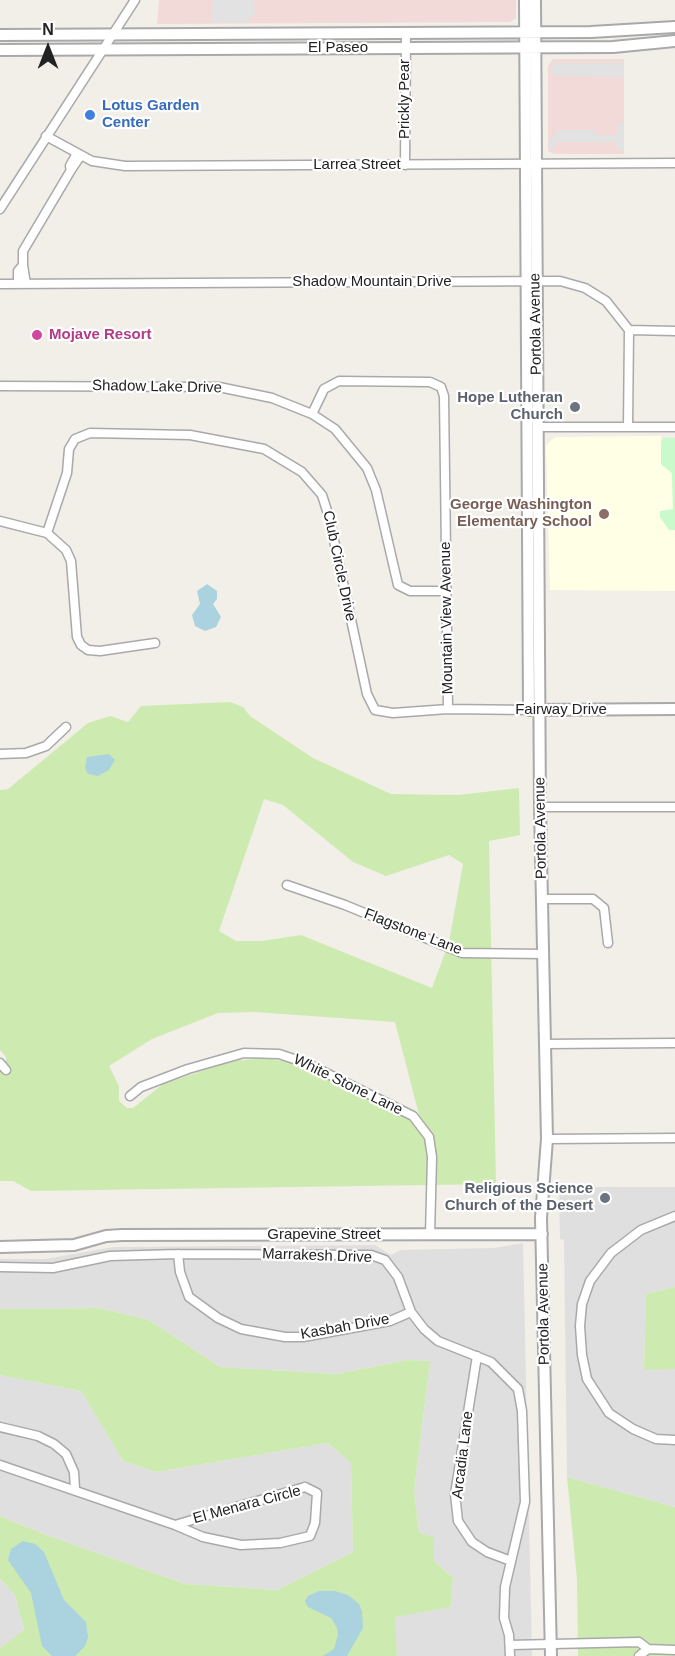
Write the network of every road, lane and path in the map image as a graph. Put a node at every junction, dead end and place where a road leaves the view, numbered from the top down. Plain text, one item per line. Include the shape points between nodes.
1 (135, 0) edge
2 (527, 0) edge
3 (535, 0) edge
4 (672, 28) edge
5 (406, 33) junction
6 (114, 34) junction
7 (0, 35) edge
8 (530, 39) junction
9 (675, 41) edge
10 (635, 46) junction
11 (405, 47) junction
12 (105, 49) junction
13 (0, 50) edge
14 (46, 136) junction
15 (79, 154) junction
16 (675, 163) edge
17 (531, 164) junction
18 (405, 165) junction
19 (0, 209) edge
20 (531, 280) junction
21 (0, 284) edge
22 (22, 284) junction
23 (629, 330) junction
24 (675, 331) edge
25 (0, 386) edge
26 (312, 414) junction
27 (537, 427) junction
28 (628, 427) junction
29 (675, 427) edge
30 (0, 521) edge
31 (48, 533) junction
32 (447, 591) junction
33 (155, 643) dead end
34 (448, 709) junction
35 (675, 709) edge
36 (534, 710) junction
37 (66, 728) dead end
38 (0, 754) edge
39 (540, 807) junction
40 (675, 807) edge
41 (287, 885) dead end
42 (542, 899) junction
43 (608, 943) dead end
44 (543, 954) junction
45 (675, 1043) edge
46 (544, 1044) junction
47 (130, 1096) dead end
48 (675, 1138) edge
49 (547, 1139) junction
50 (675, 1216) edge
51 (542, 1234) junction
52 (429, 1235) junction
53 (0, 1247) edge
54 (178, 1254) junction
55 (0, 1267) edge
56 (411, 1312) junction
57 (477, 1356) junction
58 (0, 1427) edge
59 (675, 1440) edge
60 (0, 1465) edge
61 (75, 1489) junction
62 (175, 1525) junction
63 (511, 1561) junction
64 (510, 1645) junction
65 (648, 1649) junction
66 (551, 1650) edge
67 (675, 1650) edge
68 (510, 1656) edge
69 (639, 1656) edge

1 - 6 street
2 - 8 street
3 - 8 street, Portola Avenue
4 - 8 street, El Paseo
4 - 10 street via 642,38
5 - 6 street, El Paseo
5 - 8 street, El Paseo via 505,32
5 - 11 street, Prickly Pear
6 - 7 street, El Paseo
6 - 12 street
8 - 10 street, El Paseo via 560,47
8 - 11 street, El Paseo
8 - 17 street, Portola Avenue
8 - 17 street, Portola Avenue via 536,98
9 - 10 street, El Paseo
11 - 12 street, El Paseo
11 - 18 street, Prickly Pear
12 - 13 street, El Paseo
12 - 14 street
14 - 15 street, Larrea Street
14 - 19 street
15 - 18 street, Larrea Street via 92,161 125,166
15 - 22 street via 23,250 23,265 18,271
16 - 17 street, Larrea Street
17 - 18 street, Larrea Street
17 - 20 street, Portola Avenue
20 - 22 street, Shadow Mountain Drive
20 - 23 street, Shadow Mountain Drive via 585,288 606,301
20 - 27 street, Portola Avenue
20 - 36 street, Portola Avenue
21 - 22 street, Shadow Mountain Drive
23 - 24 street
23 - 28 street
25 - 26 street, Shadow Lake Drive via 219,387 272,398
26 - 32 street, Shadow Lake Drive via 335,429 367,468 376,490 398,585 410,591
26 - 32 street, Mountain View Avenue via 324,389 339,381 430,382 441,387
27 - 28 street
27 - 36 street, Portola Avenue
28 - 29 street
30 - 31 street
31 - 33 street via 66,550 71,561 77,637 81,645 100,651
31 - 34 street, Club Circle Drive via 67,472 69,449 75,439 90,433 189,435 264,449 302,472 322,495 370,704 381,712
32 - 34 street, Mountain View Avenue
34 - 36 street, Fairway Drive
35 - 36 street, Fairway Drive
36 - 39 street, Portola Avenue
37 - 38 street via 46,746 26,753
39 - 40 street
39 - 42 street, Portola Avenue
41 - 44 street, Flagstone Lane via 462,953
42 - 43 street via 593,899 604,908
42 - 44 street, Portola Avenue
44 - 46 street, Portola Avenue
45 - 46 street
46 - 49 street, Portola Avenue
47 - 52 street, White Stone Lane via 141,1087 188,1069 244,1053 279,1054 306,1063 413,1116 429,1137
48 - 49 street
49 - 51 street, Portola Avenue
50 - 59 street via 641,1230 611,1252 590,1281 580,1326 584,1368 609,1413 633,1430
51 - 52 street, Grapevine Street
51 - 66 street, Portola Avenue
52 - 53 street, Grapevine Street via 106,1236 74,1245
54 - 55 street, Marrakesh Drive via 110,1256 53,1268
54 - 56 street, Marrakesh Drive via 371,1255 385,1260 398,1277
54 - 56 street, Kasbah Drive via 189,1297 241,1329 303,1337 390,1321
56 - 57 street, Marrakesh Drive via 438,1341
57 - 63 street, Marrakesh Drive via 491,1362 518,1389 522,1411 525,1502
57 - 63 street, Arcadia Lane via 455,1494 458,1521 472,1542
58 - 61 street via 54,1444 66,1454 74,1472
60 - 61 street, El Menara Circle
61 - 62 street, El Menara Circle
62 - 62 street, El Menara Circle via 203,1537 241,1545 280,1543 310,1536 317,1493 305,1487
63 - 64 street, Marrakesh Drive via 504,1618
64 - 66 street
64 - 68 street, Marrakesh Drive
65 - 66 street via 639,1642
65 - 67 street
65 - 69 street

